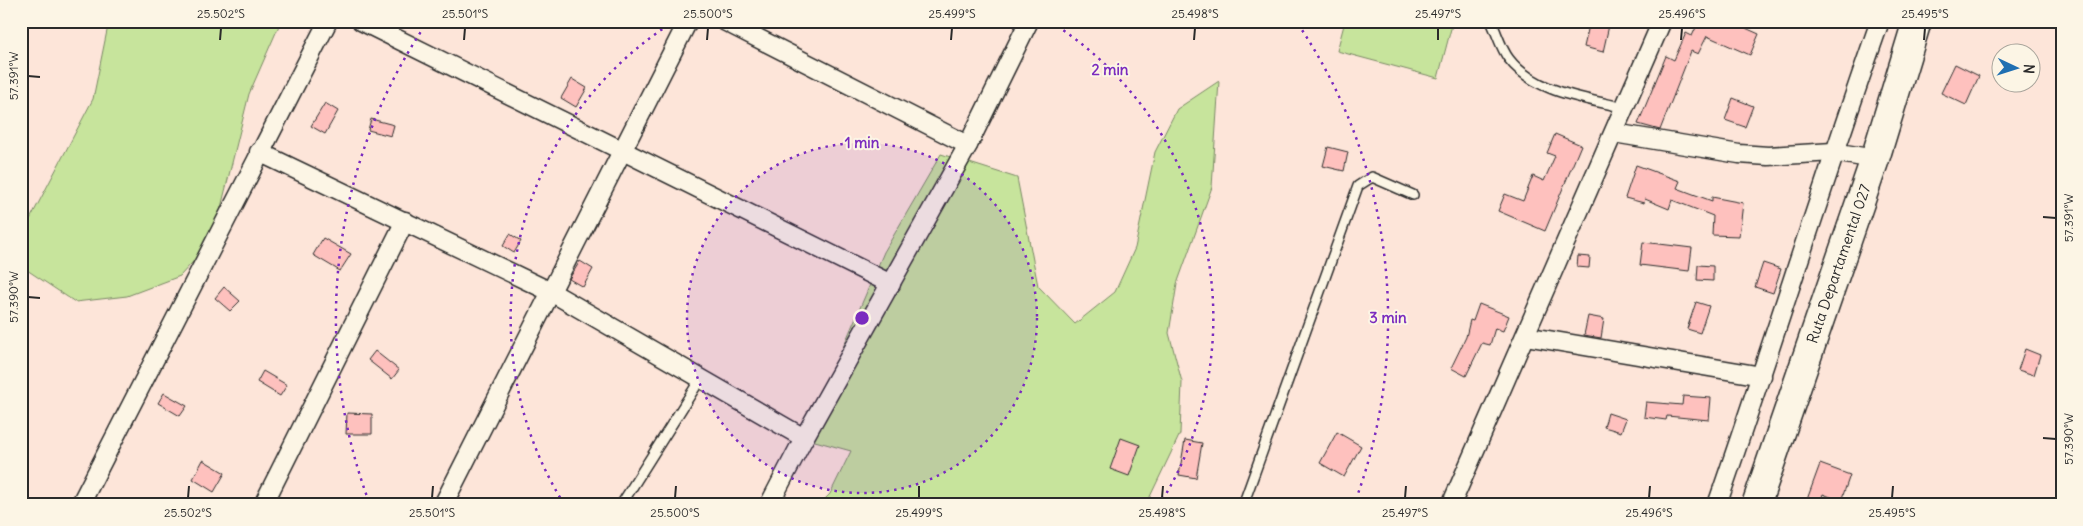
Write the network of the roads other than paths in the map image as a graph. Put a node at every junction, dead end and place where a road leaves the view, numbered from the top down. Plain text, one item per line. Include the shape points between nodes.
1 (328, 21) edge
2 (361, 21) edge
3 (688, 21) edge
4 (724, 21) edge
5 (1029, 21) edge
6 (1491, 21) edge
7 (1662, 21) edge
8 (1880, 21) edge
9 (1917, 21) edge
10 (1624, 108) junction
11 (1614, 133) junction
12 (968, 145) junction
13 (622, 151) junction
14 (259, 152) junction
15 (1833, 152) junction
16 (1875, 159) junction
17 (1413, 195) dead end
18 (405, 220) junction
19 (892, 284) junction
20 (551, 292) junction
21 (1525, 336) junction
22 (1762, 376) junction
23 (701, 378) junction
24 (804, 438) junction
25 (80, 505) edge
26 (263, 505) edge
27 (443, 505) edge
28 (622, 505) edge
29 (770, 505) edge
30 (1243, 505) edge
31 (1451, 505) edge
32 (1717, 505) edge
33 (1756, 505) edge

1 - 14 street
2 - 13 street
3 - 13 street
4 - 12 street
5 - 12 street
6 - 10 lane via 1509,59 1524,75 1543,86
7 - 10 street
8 - 15 street
9 - 16 main road, Ruta Departamental 027
10 - 11 street
11 - 15 street via 1739,154 1768,156
11 - 21 street
12 - 19 street
13 - 19 street
13 - 20 street
14 - 18 street
14 - 25 street
15 - 16 street
15 - 22 street
16 - 33 main road, Ruta Departamental 027
17 - 30 lane via 1372,177 1358,186
18 - 20 street
18 - 26 street
19 - 24 street
20 - 23 street
20 - 27 street
21 - 22 street
21 - 31 street
22 - 32 street
23 - 24 street
23 - 28 lane
24 - 29 street

